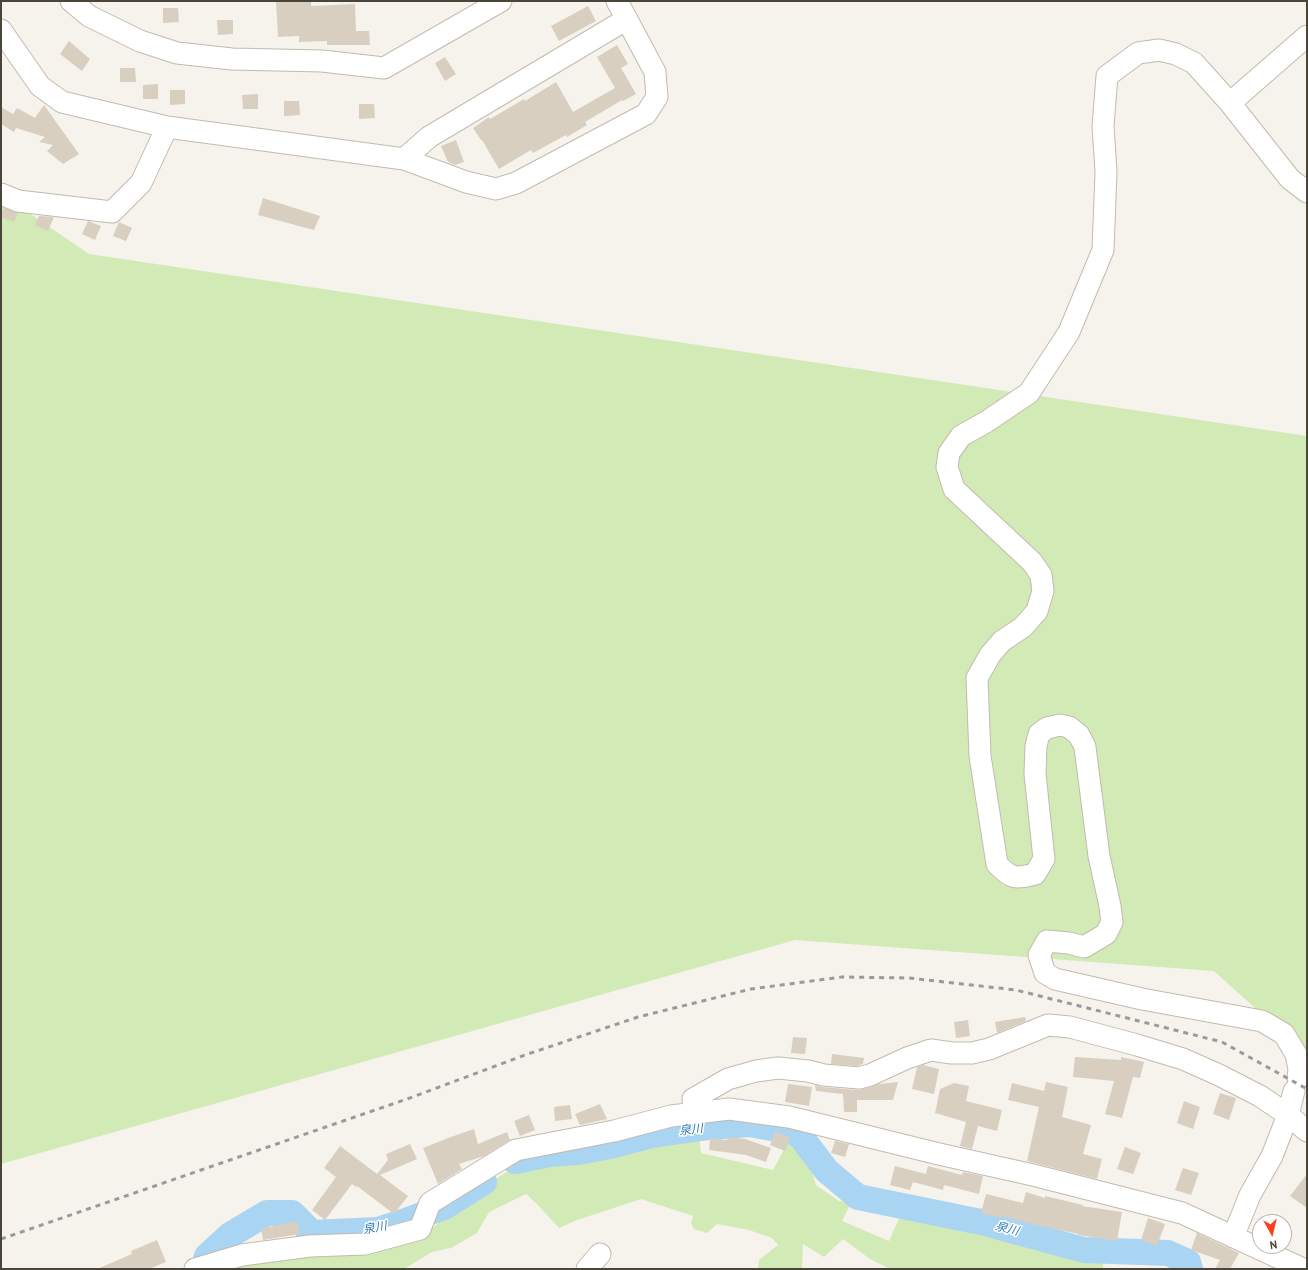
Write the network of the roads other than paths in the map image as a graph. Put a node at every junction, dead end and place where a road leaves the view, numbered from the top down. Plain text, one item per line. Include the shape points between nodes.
1 (71, 1) edge
2 (501, 1) edge
3 (617, 1) edge
4 (627, 19) junction
5 (1, 30) edge
6 (1307, 36) edge
7 (1230, 103) junction
8 (167, 127) junction
9 (404, 159) junction
10 (1307, 192) edge
11 (1, 194) edge
12 (694, 1113) junction
13 (1288, 1115) junction
14 (1307, 1131) edge
15 (1233, 1237) junction
16 (216, 1265) edge
17 (1303, 1269) edge

1 - 2 street via 89,16 140,42 177,53 232,59 322,61 384,68
3 - 4 street
4 - 9 street via 429,137
4 - 9 street via 655,72 657,97 646,114 516,183 496,189 466,182
5 - 8 street via 40,86 62,102
6 - 7 street
7 - 10 street via 1290,179
7 - 13 street via 1194,64 1176,54 1159,50 1138,53 1107,76 1103,250 1069,332 1029,393 961,436 949,453 947,467 954,489 1032,562 1041,575 1043,591 1037,611 1023,627 1002,641 990,655 977,678 980,756 997,864 1007,875 1022,877 1035,874 1044,859 1035,774 1039,734 1047,728 1060,725 1069,727 1079,735 1085,747 1099,856 1112,922 1106,934 1084,947 1047,941 1039,955 1045,973 1055,979 1142,999 1262,1021 1284,1034 1296,1054 1299,1068
8 - 9 street
8 - 11 street via 141,183 112,212 18,201
12 - 13 street via 693,1098 728,1079 756,1070 808,1070 824,1075 859,1078 931,1050 972,1053 1048,1026 1070,1027 1183,1059 1260,1096
12 - 15 street via 729,1109 789,1117 1182,1213
12 - 16 street via 516,1150 430,1203 420,1229 365,1244 310,1246 242,1255
13 - 14 street
13 - 15 street via 1272,1156 1250,1195
15 - 17 street

